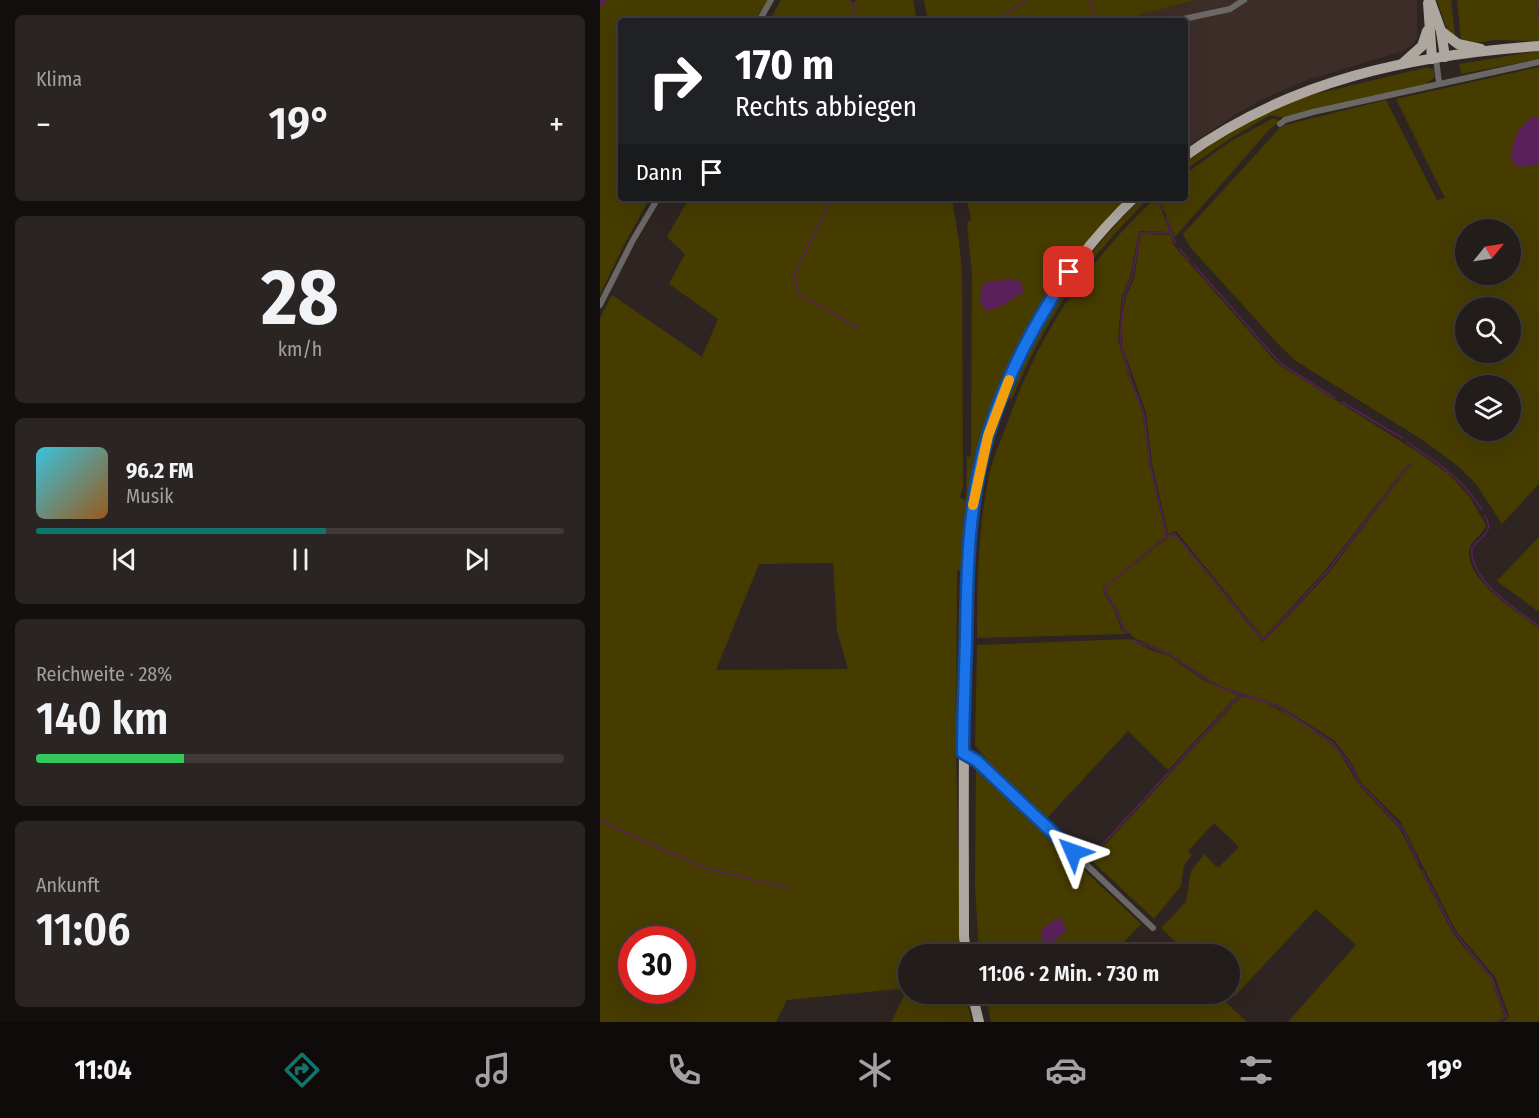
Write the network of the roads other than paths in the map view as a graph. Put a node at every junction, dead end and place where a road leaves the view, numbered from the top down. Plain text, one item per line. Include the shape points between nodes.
1 (771, 0) edge
2 (1244, 0) edge
3 (1429, 0) edge
4 (761, 18) edge
5 (1188, 18) edge
6 (1428, 25) junction
7 (1441, 31) junction
8 (1539, 46) edge
9 (1487, 51) junction
10 (1438, 58) junction
11 (1539, 62) edge
12 (1401, 64) junction
13 (1439, 83) junction
14 (1280, 124) dead end
15 (1188, 154) edge
16 (656, 201) edge
17 (1131, 201) edge
18 (600, 305) edge
19 (963, 753) junction
20 (1153, 928) dead end
21 (965, 944) edge
22 (975, 1004) edge
23 (979, 1022) edge

1 - 4 street
2 - 5 street via 1230,9
3 - 6 main road
3 - 7 main road
6 - 10 main road
6 - 12 main road via 1422,46
7 - 9 main road via 1458,44
7 - 10 main road
8 - 9 main road
9 - 10 main road
10 - 12 main road
10 - 13 street
11 - 13 street
12 - 15 main road via 1292,96 1235,123
13 - 14 street via 1313,112
16 - 18 street
17 - 19 main road via 1093,242 1049,302 1010,375 988,436 971,520 967,567
19 - 20 street via 977,761
19 - 21 main road
22 - 23 main road

